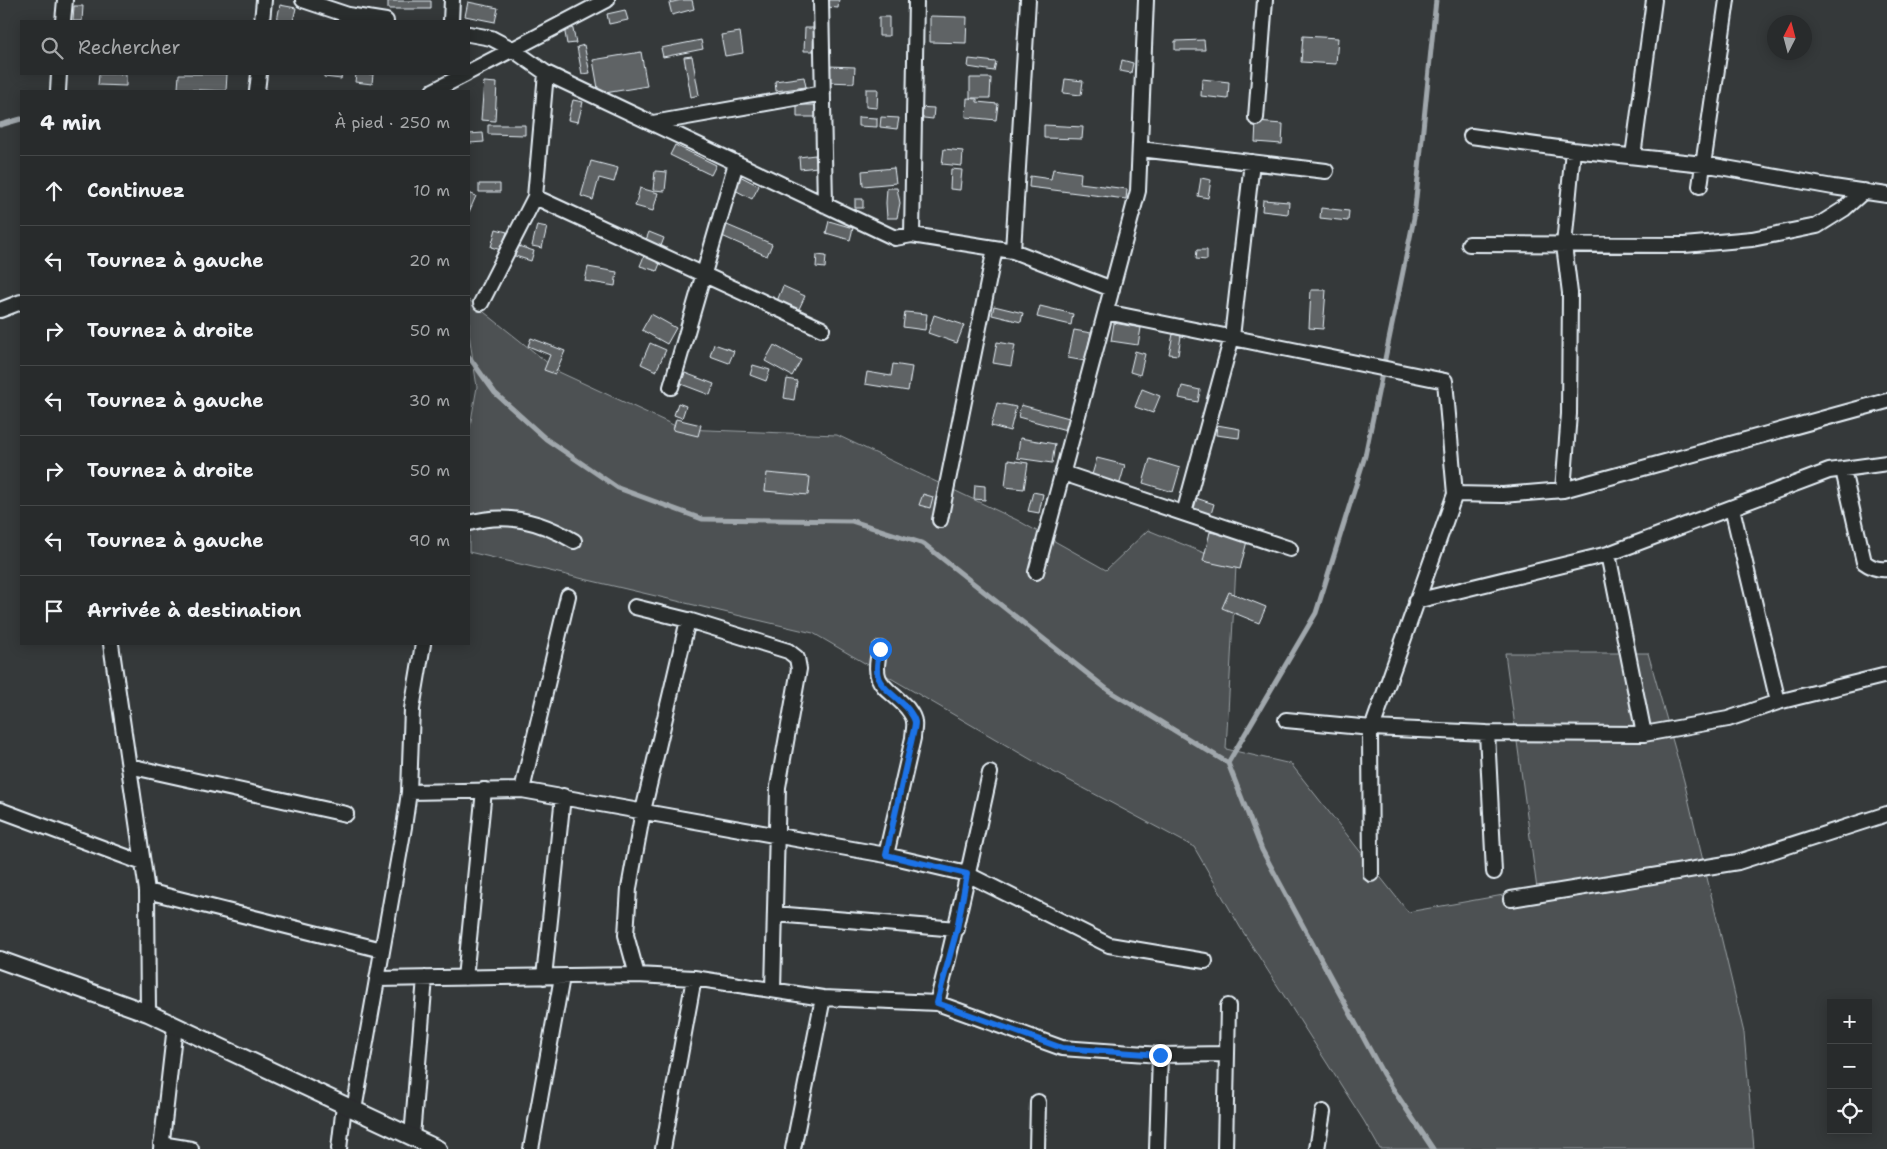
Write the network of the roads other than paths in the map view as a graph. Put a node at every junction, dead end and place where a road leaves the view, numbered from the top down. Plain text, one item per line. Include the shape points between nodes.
1 (64, 0) edge
2 (264, 0) edge
3 (303, 0) edge
4 (452, 0) edge
5 (606, 0) edge
6 (821, 0) edge
7 (916, 0) edge
8 (1028, 0) edge
9 (1146, 0) edge
10 (1265, 0) edge
11 (1654, 0) edge
12 (1727, 0) edge
13 (63, 20) edge
14 (262, 20) edge
15 (380, 20) edge
16 (450, 20) edge
17 (470, 34) edge
18 (512, 49) junction
19 (470, 71) edge
20 (546, 73) junction
21 (59, 75) edge
22 (258, 75) edge
23 (463, 75) edge
24 (58, 90) edge
25 (257, 90) edge
26 (435, 90) edge
27 (823, 93) junction
28 (1256, 118) dead end
29 (653, 124) junction
30 (1471, 136) dead end
31 (1140, 149) junction
32 (1573, 150) junction
33 (1633, 156) junction
34 (1252, 162) junction
35 (736, 163) junction
36 (1703, 164) junction
37 (1326, 171) dead end
38 (1700, 186) dead end
39 (1864, 191) junction
40 (1887, 195) edge
41 (535, 197) junction
42 (825, 205) junction
43 (912, 235) junction
44 (1469, 244) dead end
45 (1564, 245) junction
46 (995, 248) junction
47 (1013, 251) junction
48 (704, 274) junction
49 (1112, 289) junction
50 (20, 302) edge
51 (481, 303) dead end
52 (0, 310) edge
53 (1106, 312) junction
54 (822, 329) dead end
55 (1232, 337) junction
56 (671, 387) dead end
57 (1887, 401) edge
58 (1887, 463) edge
59 (1843, 470) junction
60 (1063, 472) junction
61 (1563, 490) junction
62 (1455, 494) junction
63 (1732, 508) junction
64 (1184, 513) junction
65 (940, 520) dead end
66 (470, 523) edge
67 (574, 541) dead end
68 (1290, 549) dead end
69 (1608, 554) junction
70 (1887, 569) edge
71 (1036, 572) dead end
72 (568, 596) dead end
73 (1416, 601) junction
74 (635, 607) dead end
75 (688, 620) junction
76 (112, 645) edge
77 (424, 645) edge
78 (880, 649) dead end
79 (1887, 675) edge
80 (1778, 702) junction
81 (1286, 720) dead end
82 (1372, 728) junction
83 (1487, 733) junction
84 (1644, 734) junction
85 (129, 766) junction
86 (990, 773) dead end
87 (484, 790) junction
88 (522, 790) junction
89 (409, 792) junction
90 (563, 796) junction
91 (0, 810) edge
92 (643, 810) junction
93 (346, 814) dead end
94 (1887, 814) edge
95 (777, 835) junction
96 (886, 855) junction
97 (143, 863) junction
98 (1494, 872) dead end
99 (967, 874) junction
100 (1370, 874) dead end
101 (147, 891) junction
102 (1511, 899) dead end
103 (775, 914) junction
104 (957, 929) junction
105 (382, 950) junction
106 (0, 960) edge
107 (1205, 961) dead end
108 (637, 975) junction
109 (562, 976) junction
110 (544, 977) junction
111 (425, 978) junction
112 (465, 978) junction
113 (694, 978) junction
114 (377, 979) junction
115 (773, 990) junction
116 (823, 998) junction
117 (937, 1003) junction
118 (1228, 1006) dead end
119 (148, 1013) junction
120 (175, 1026) junction
121 (1225, 1054) junction
122 (1160, 1055) junction
123 (1038, 1102) dead end
124 (349, 1107) junction
125 (1323, 1112) dead end
126 (412, 1137) junction
127 (161, 1147) edge
128 (191, 1149) edge
129 (339, 1149) edge
130 (438, 1149) edge
131 (530, 1149) edge
132 (663, 1149) edge
133 (793, 1149) edge
134 (1037, 1149) edge
135 (1157, 1149) edge
136 (1224, 1149) edge
137 (1317, 1149) edge

1 - 13 street
2 - 14 street
3 - 15 street via 348,15
4 - 16 street
5 - 18 street
6 - 27 street
7 - 43 street
8 - 47 street
9 - 31 street
10 - 28 street
11 - 33 street
12 - 36 street
17 - 18 street via 492,38
18 - 19 street
18 - 20 street
20 - 29 street
20 - 41 street
21 - 24 street
22 - 25 street
23 - 26 street
27 - 29 street
27 - 42 street
29 - 35 street
30 - 32 street
31 - 34 street
31 - 49 street via 1138,191
32 - 33 street
32 - 45 street
33 - 36 street
34 - 37 street
34 - 55 street
35 - 42 street
35 - 48 street
36 - 38 street
36 - 39 street
39 - 40 street
39 - 45 street via 1844,210 1817,226 1762,237 1684,245
41 - 48 street
41 - 51 street
42 - 43 street via 895,238
43 - 46 street
44 - 45 street
45 - 61 street via 1570,293 1569,414
46 - 47 street
46 - 65 street
47 - 49 street
48 - 54 street
48 - 56 street
49 - 53 street
50 - 52 street
53 - 55 street
53 - 60 street
55 - 62 street via 1445,381
55 - 64 street
57 - 61 street
58 - 59 street
59 - 63 street via 1830,471
59 - 70 street via 1864,562 1872,568
60 - 64 street
60 - 71 street
61 - 62 street via 1503,495
62 - 73 street
63 - 69 street
63 - 80 street
64 - 68 street
66 - 67 street via 486,518 519,520 552,528
69 - 73 street
69 - 84 street
72 - 88 street
73 - 82 street
74 - 75 street
75 - 92 street
75 - 95 street via 788,652 797,658 799,669 778,787
76 - 85 street
77 - 89 street via 412,709
78 - 96 street via 876,675 887,692 902,703 915,721
79 - 80 street
80 - 84 street via 1728,719
81 - 82 street
82 - 83 street
82 - 100 street
83 - 84 street
83 - 98 street
85 - 93 street
85 - 97 street
86 - 99 street
87 - 88 street
87 - 89 street
87 - 112 street
88 - 90 street
89 - 105 street
90 - 92 street
90 - 110 street
91 - 97 street
92 - 95 street
92 - 108 street via 629,888 626,935
94 - 102 street via 1738,862
95 - 96 street
95 - 103 street
96 - 99 street
97 - 101 street
99 - 104 street
99 - 107 street via 1109,945
101 - 105 street
101 - 119 street
103 - 104 street
103 - 115 street
104 - 117 street
105 - 114 street
106 - 119 street
108 - 109 street
108 - 113 street
109 - 110 street
109 - 131 street
110 - 112 street
111 - 112 street
111 - 114 street
111 - 126 street
113 - 115 street
113 - 132 street
114 - 124 street
115 - 116 street
116 - 117 street
116 - 133 street
117 - 122 street via 1062,1048
118 - 121 street
119 - 120 street
120 - 124 street
120 - 127 street
121 - 122 street
121 - 136 street
122 - 135 street
123 - 134 street
124 - 126 street
124 - 129 street
125 - 137 street
126 - 130 street
127 - 128 street

